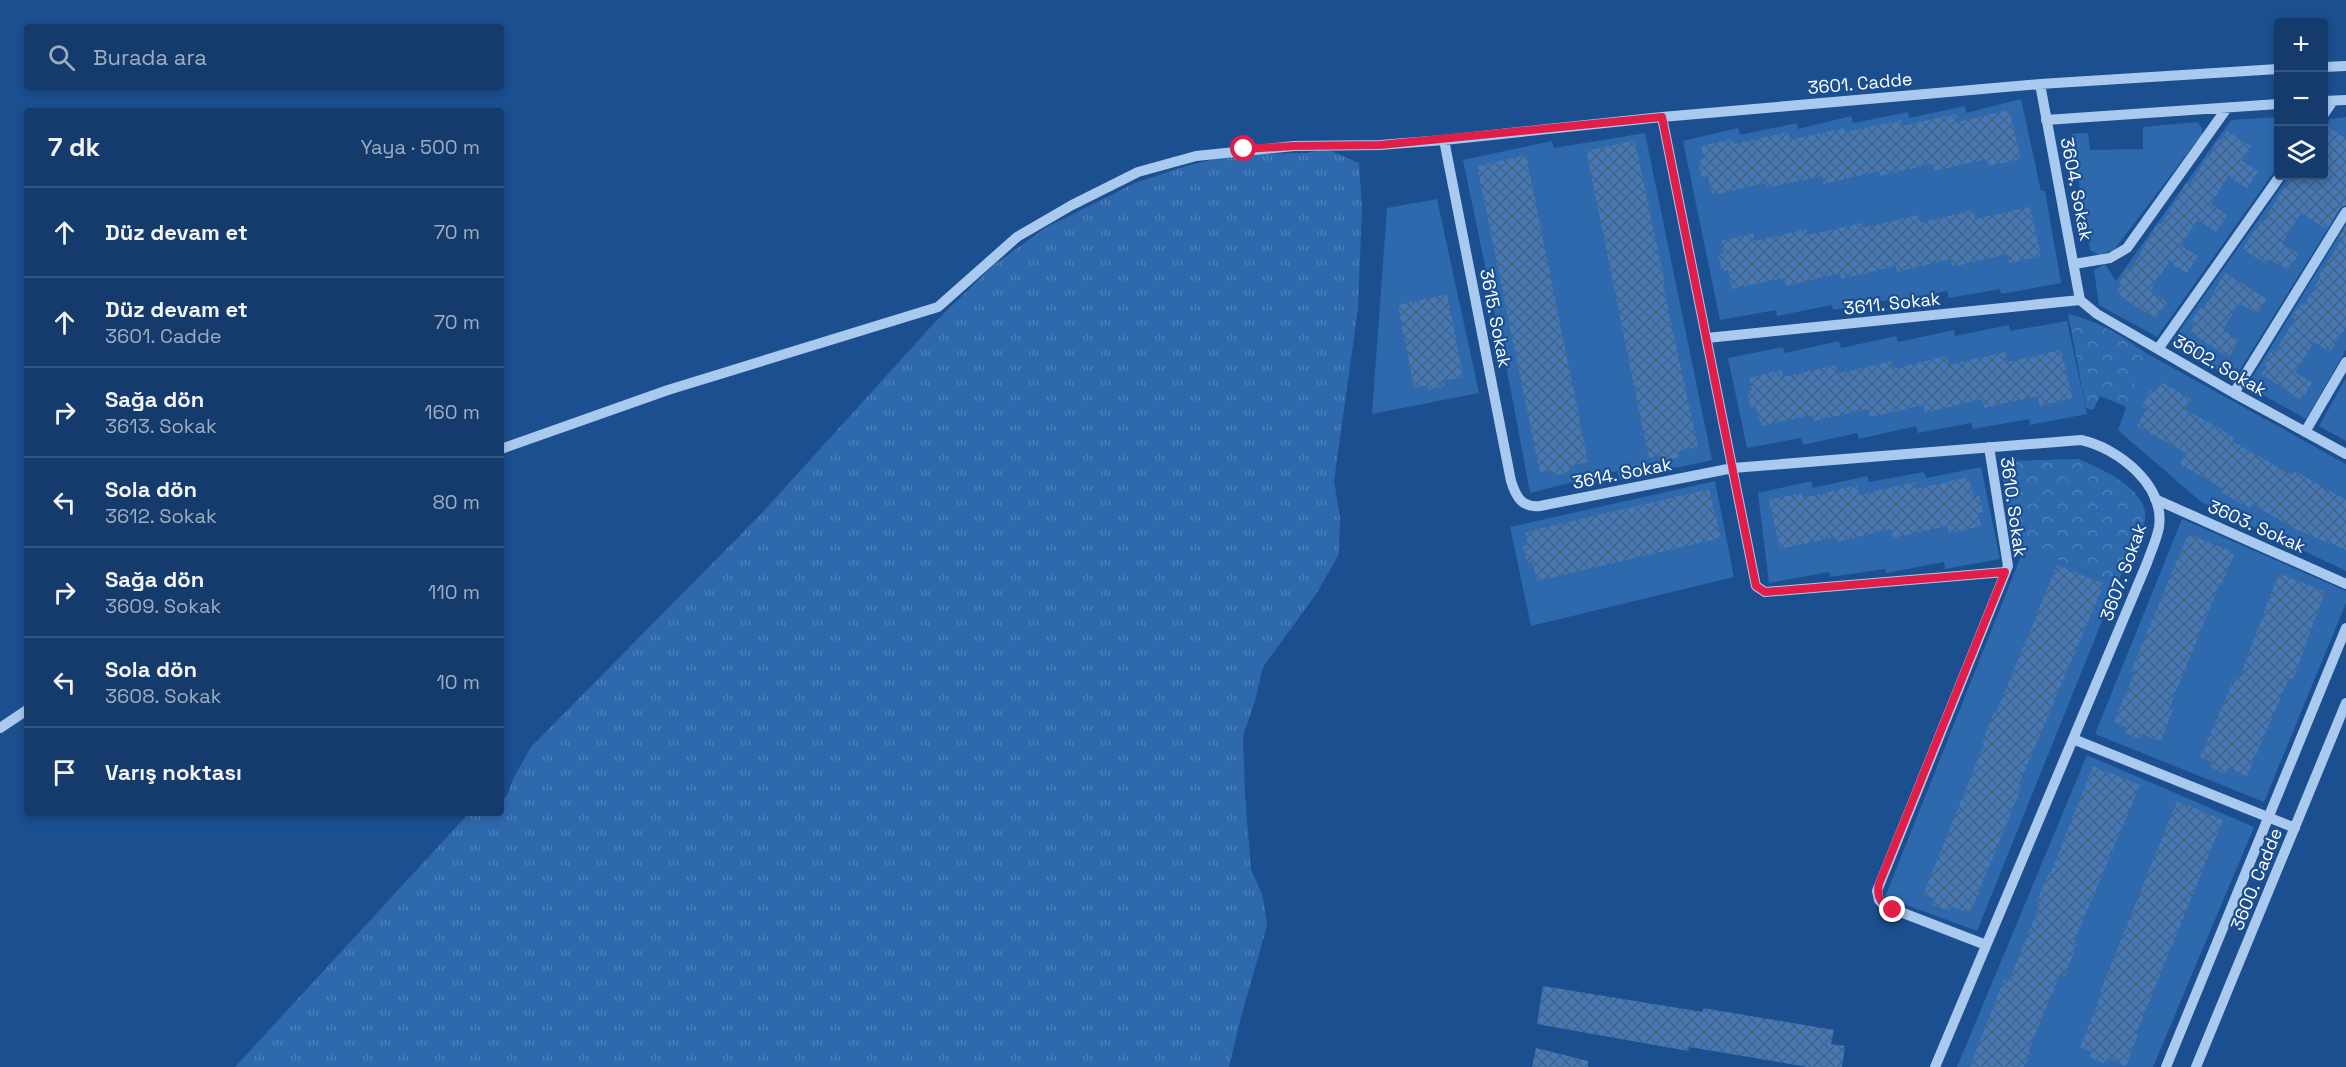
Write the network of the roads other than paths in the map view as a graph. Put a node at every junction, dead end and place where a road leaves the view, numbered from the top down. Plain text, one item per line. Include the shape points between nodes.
1 (2346, 66) edge
2 (2328, 67) edge
3 (2274, 69) edge
4 (2040, 84) junction
5 (2346, 100) edge
6 (2328, 101) edge
7 (2274, 104) edge
8 (2227, 108) junction
9 (1662, 117) junction
10 (2046, 120) junction
11 (1444, 140) junction
12 (2277, 180) edge
13 (2346, 212) edge
14 (2074, 264) junction
15 (2080, 300) junction
16 (1707, 339) junction
17 (2157, 349) junction
18 (2346, 362) edge
19 (2234, 393) junction
20 (2305, 432) junction
21 (1989, 447) junction
22 (504, 448) edge
23 (2346, 454) edge
24 (1733, 468) junction
25 (2155, 499) junction
26 (1520, 500) joint
27 (2005, 572) junction
28 (2346, 584) edge
29 (2346, 628) edge
30 (2346, 703) edge
31 (24, 712) edge
32 (0, 728) edge
33 (2073, 739) junction
34 (2268, 817) junction
35 (2295, 828) junction
36 (1986, 945) junction
37 (1935, 1067) edge
38 (2166, 1067) edge
39 (2196, 1067) edge

1 - 2 street
3 - 4 street, 3601. Cadde
4 - 9 street, 3601. Cadde
4 - 10 street, 3604. Sokak
5 - 6 street
7 - 8 street
8 - 10 street
8 - 14 street via 2127,248 2110,258
9 - 11 street, 3601. Cadde
9 - 16 street
10 - 14 street, 3604. Sokak
11 - 22 street, 3601. Cadde via 1244,149 1196,156 1138,172 1017,237 938,307 668,390
11 - 26 street, 3615. Sokak via 1510,481
12 - 17 street
13 - 19 street
14 - 15 street, 3604. Sokak
15 - 16 street, 3611. Sokak
15 - 17 street, 3602. Sokak
16 - 24 street
17 - 19 street, 3602. Sokak
18 - 20 street
19 - 20 street, 3602. Sokak
20 - 23 street, 3602. Sokak
21 - 24 street, 3607. Sokak
21 - 25 street, 3607. Sokak via 2081,440 2095,443 2135,470
21 - 27 street, 3610. Sokak
24 - 26 street, 3614. Sokak via 1540,506 1526,505
24 - 27 street via 1754,579 1760,590
25 - 28 street, 3603. Sokak
25 - 33 street, 3607. Sokak via 2159,527 2154,544
27 - 36 street via 1877,891 1879,900 1893,910
29 - 34 street
30 - 35 street, 3600. Cadde
31 - 32 street
33 - 34 street
33 - 36 street, 3607. Sokak
34 - 35 street
34 - 38 street
35 - 39 street, 3600. Cadde
36 - 37 street, 3607. Sokak

